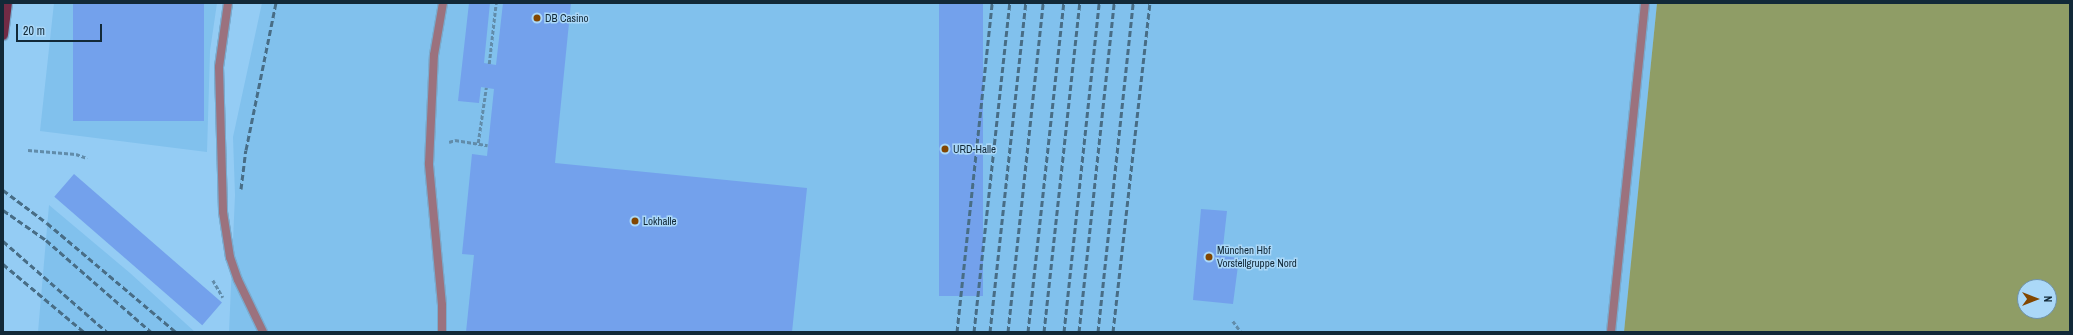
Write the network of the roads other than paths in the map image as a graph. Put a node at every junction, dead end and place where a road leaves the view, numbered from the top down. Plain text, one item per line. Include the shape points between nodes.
1 (7, 3) edge
2 (228, 3) edge
3 (444, 3) edge
4 (1645, 3) edge
5 (3, 35) edge
6 (263, 332) edge
7 (442, 332) edge
8 (1611, 332) edge

1 - 5 main road
2 - 6 lane via 219,67 223,212 230,257
3 - 7 lane via 434,56 429,164 442,306
4 - 8 lane

